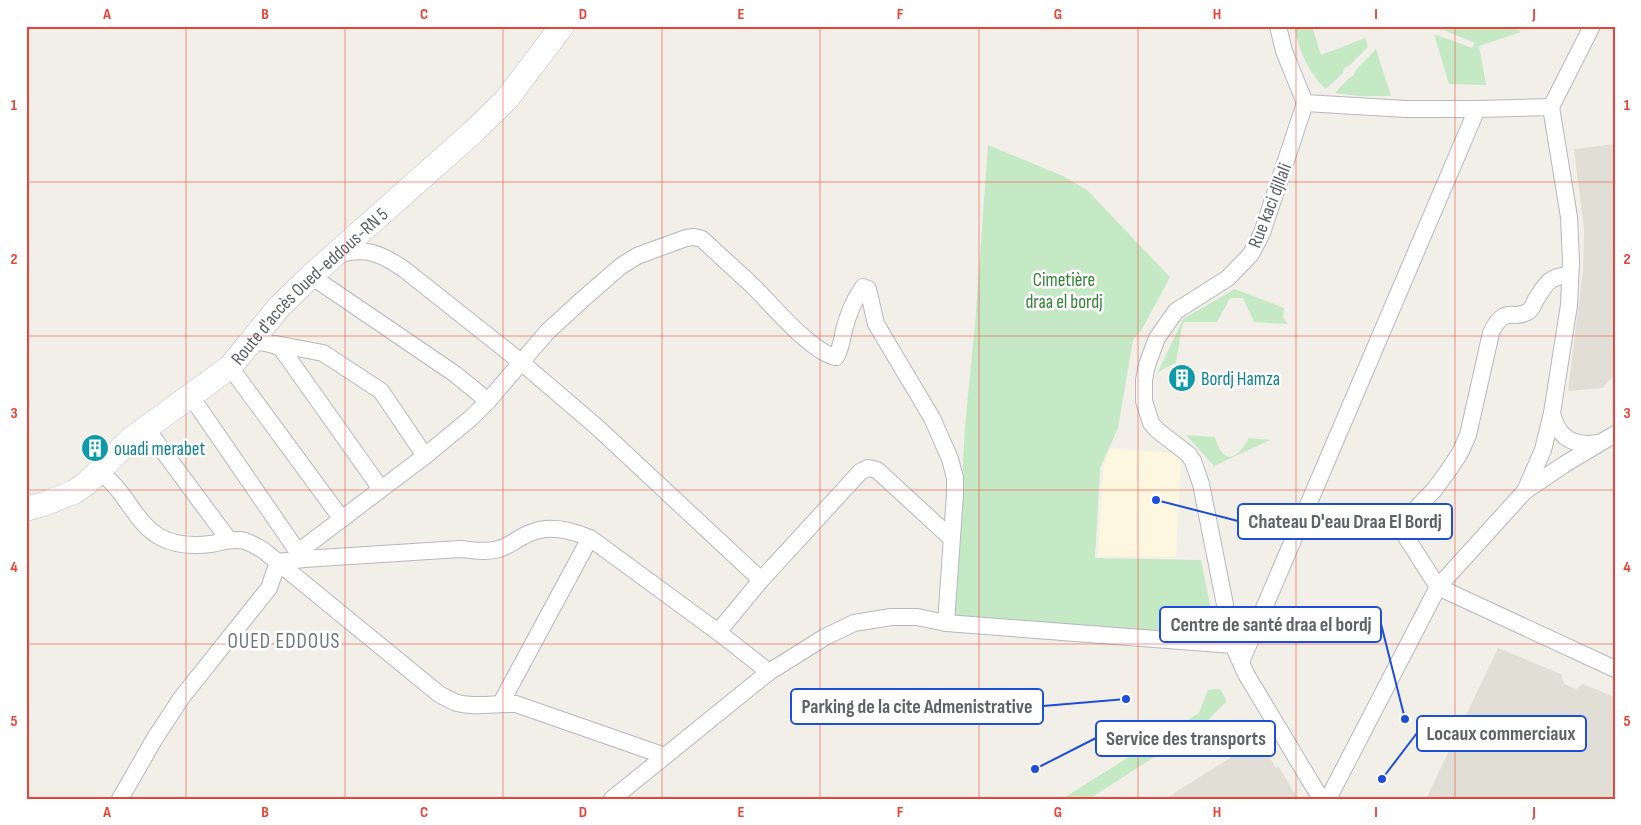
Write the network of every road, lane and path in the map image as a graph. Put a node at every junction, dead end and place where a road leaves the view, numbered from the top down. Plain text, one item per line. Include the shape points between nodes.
1 (562, 26) edge
2 (1278, 26) edge
3 (1592, 26) edge
4 (1305, 103) junction
5 (1551, 107) junction
6 (1478, 109) junction
7 (330, 259) junction
8 (1570, 275) junction
9 (311, 276) junction
10 (259, 343) junction
11 (521, 362) junction
12 (230, 367) junction
13 (190, 395) junction
14 (488, 402) junction
15 (1552, 413) junction
16 (146, 428) junction
17 (1608, 438) edge
18 (425, 456) junction
19 (99, 471) junction
20 (382, 489) junction
21 (1525, 491) junction
22 (26, 509) edge
23 (341, 518) junction
24 (590, 538) junction
25 (951, 538) junction
26 (229, 540) junction
27 (301, 556) junction
28 (278, 562) junction
29 (761, 580) junction
30 (1438, 587) junction
31 (946, 623) junction
32 (718, 632) junction
33 (1233, 645) junction
34 (1241, 662) junction
35 (1615, 669) edge
36 (768, 672) junction
37 (501, 703) junction
38 (666, 756) junction
39 (120, 799) edge
40 (612, 799) edge
41 (1321, 799) edge
42 (1328, 799) edge

1 - 7 main road, Route d'accès Oued-eddous-RN 5 via 506,100
2 - 4 street via 1284,51
3 - 5 street
4 - 6 street
4 - 33 street, Rue kaci djllali via 1262,233 1251,254 1228,278 1176,311 1157,338 1146,365 1144,380 1144,401 1151,423 1188,454 1201,484
5 - 6 street
5 - 8 street via 1569,218
6 - 34 street
7 - 9 main road, Route d'accès Oued-eddous-RN 5
7 - 11 street via 348,251 366,251 389,259
8 - 15 street via 1569,304
8 - 30 street via 1557,276 1548,282 1529,311 1503,316 1496,324 1491,332 1468,435 1460,453 1434,490 1409,516 1404,527 1406,537
9 - 10 main road, Route d'accès Oued-eddous-RN 5 via 280,306
9 - 14 street via 455,374
10 - 12 main road, Route d'accès Oued-eddous-RN 5
10 - 18 street via 323,353 381,391
10 - 20 street via 281,348 290,358
11 - 14 street
11 - 25 street via 548,332 621,266 637,256 694,236 702,239 826,355 836,357 854,301 863,286 868,289 880,332 932,418 953,468 956,478
11 - 29 street via 597,427
12 - 13 main road, Route d'accès Oued-eddous-RN 5
12 - 23 street
13 - 16 main road, Route d'accès Oued-eddous-RN 5
13 - 27 street
14 - 18 street
15 - 17 street via 1554,425 1570,441 1584,444
15 - 21 street via 1543,450
16 - 19 main road, Route d'accès Oued-eddous-RN 5
16 - 26 street
17 - 21 street
18 - 20 street
19 - 22 main road, Route d'accès Oued-eddous-RN 5 via 74,492
19 - 26 street via 111,481 147,528 161,538 194,545
20 - 23 street
21 - 30 street
23 - 27 street
24 - 27 street via 566,530 548,529 530,533 499,549 482,552 460,549
24 - 32 street
24 - 37 street
25 - 29 street via 877,470 868,468 860,472
25 - 31 street
26 - 28 street via 244,541
27 - 28 street
28 - 37 street via 439,694 457,703 484,706
28 - 39 street via 269,588 182,697
29 - 32 street
30 - 35 street
30 - 42 street
31 - 33 street
31 - 36 street via 917,617 854,623
32 - 36 street
33 - 34 street, Rue kaci djllali
34 - 41 street, Rue kaci djllali
36 - 38 street
37 - 38 street via 516,704
38 - 40 street

